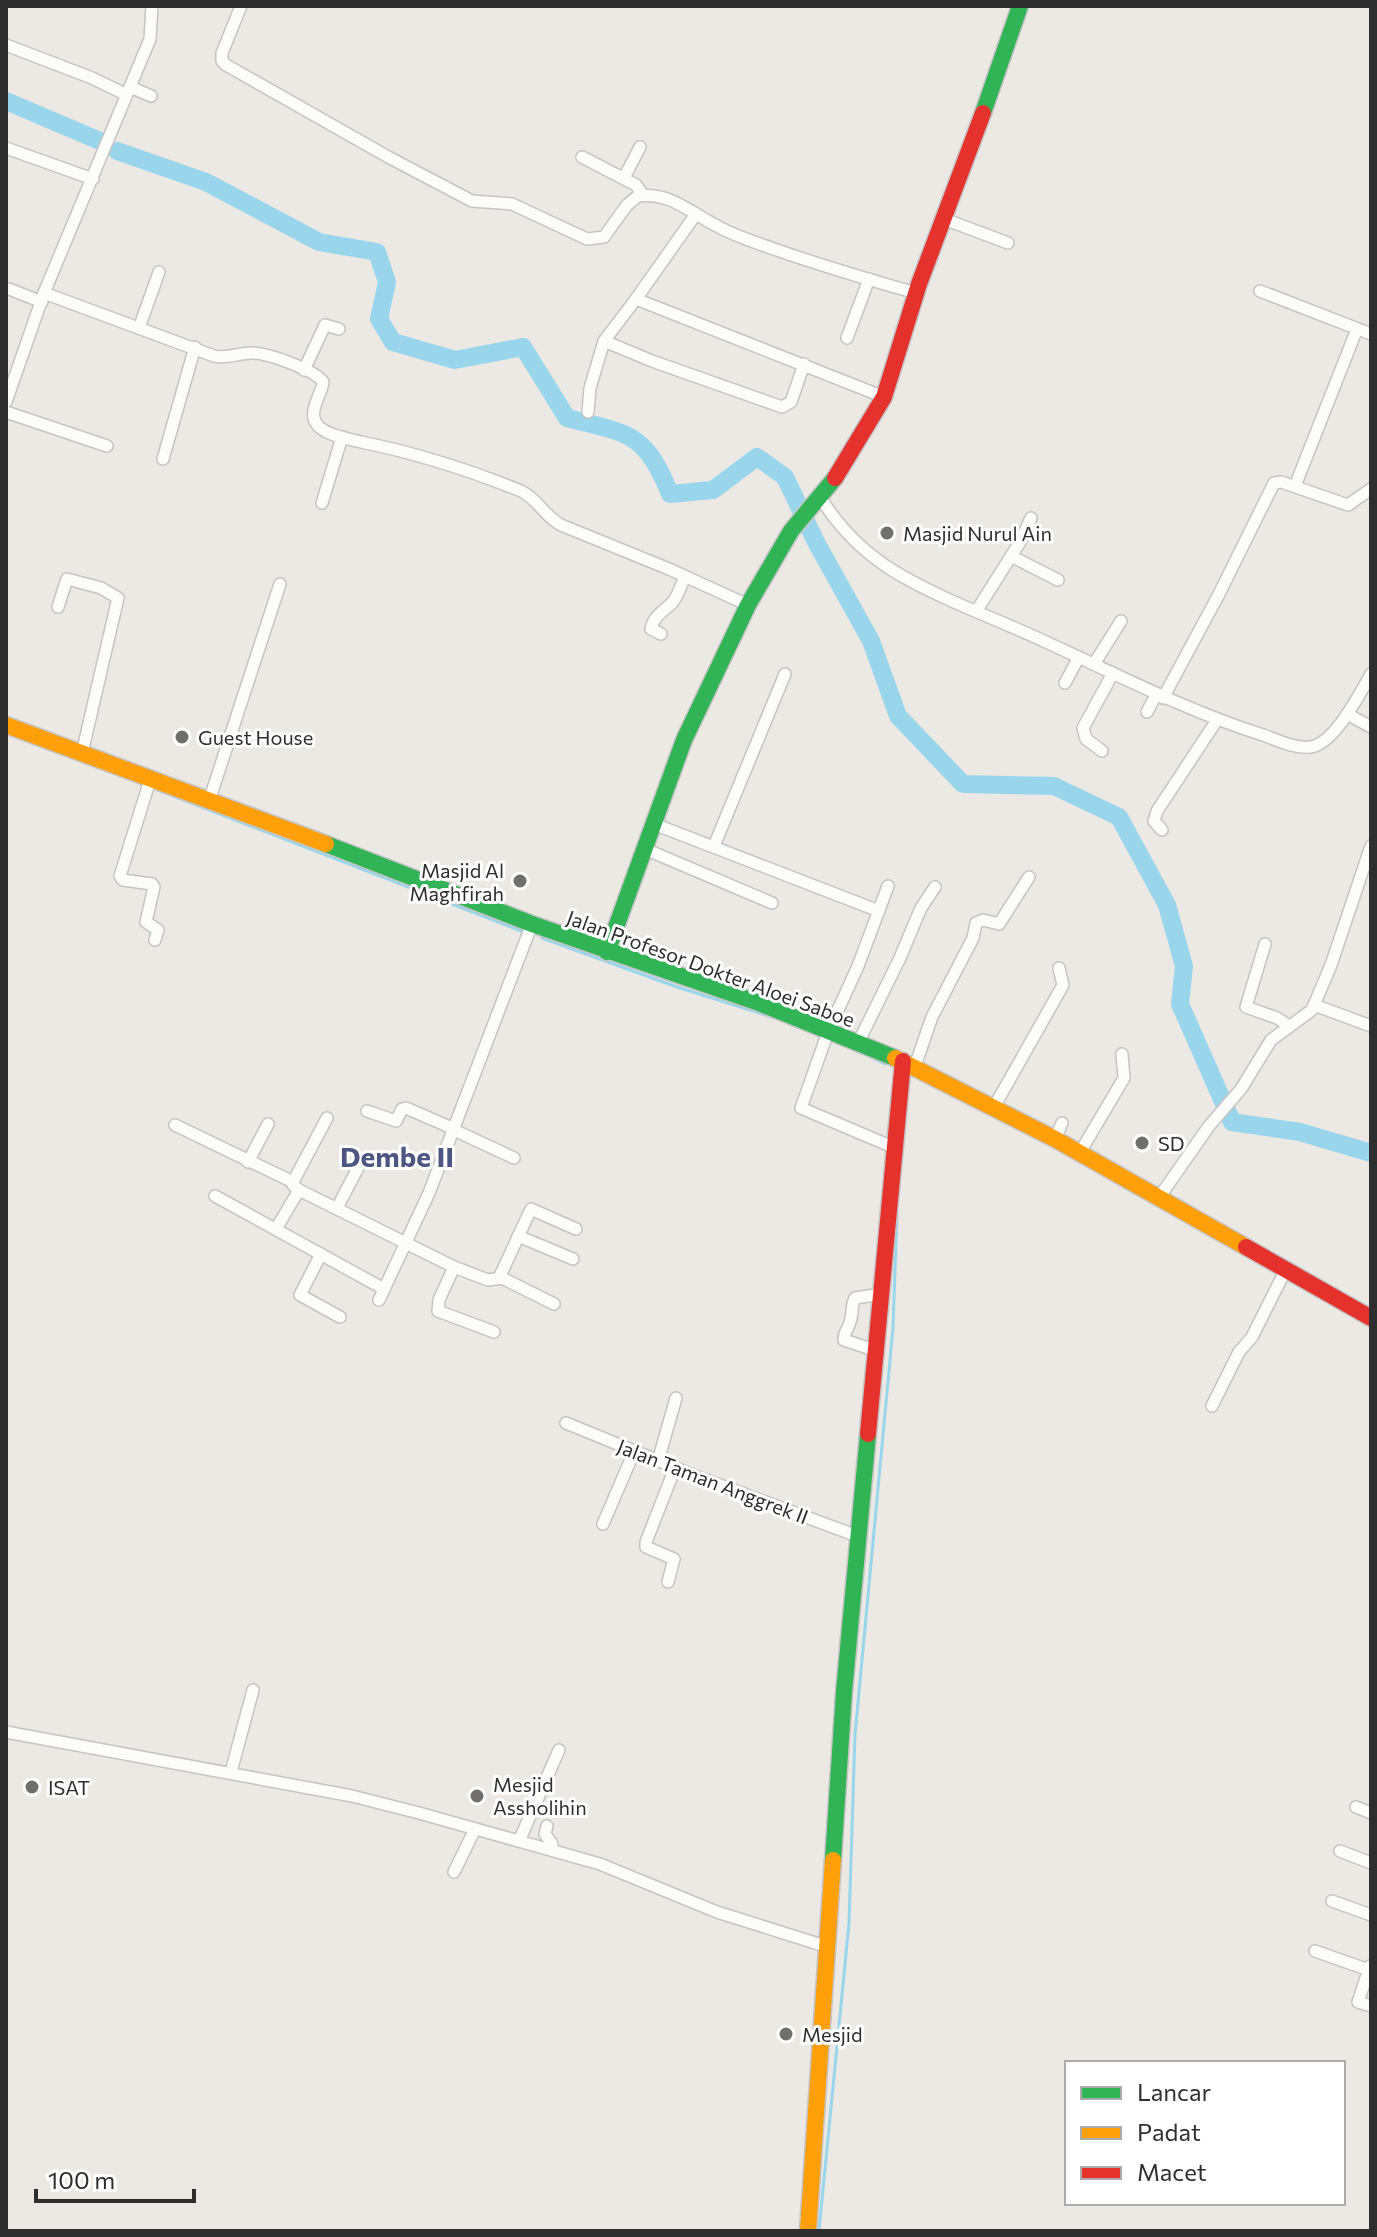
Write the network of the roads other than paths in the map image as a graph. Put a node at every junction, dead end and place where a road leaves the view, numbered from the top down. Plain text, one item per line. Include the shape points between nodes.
1 (152, 6) edge
2 (241, 6) edge
3 (1020, 6) edge
4 (6, 45) edge
5 (127, 90) junction
6 (151, 96) dead end
7 (640, 147) dead end
8 (6, 148) edge
9 (582, 157) dead end
10 (624, 178) junction
11 (93, 179) junction
12 (643, 195) junction
13 (696, 214) junction
14 (944, 219) junction
15 (1008, 243) dead end
16 (159, 272) dead end
17 (869, 279) junction
18 (9, 289) dead end
19 (1260, 291) dead end
20 (916, 293) junction
21 (43, 298) junction
22 (636, 299) junction
23 (139, 328) junction
24 (339, 329) dead end
25 (1357, 329) junction
26 (1371, 334) edge
27 (847, 338) dead end
28 (604, 341) junction
29 (195, 347) junction
30 (804, 364) junction
31 (304, 370) junction
32 (884, 397) junction
33 (6, 402) edge
34 (6, 412) edge
35 (588, 412) dead end
36 (342, 437) junction
37 (107, 446) dead end
38 (163, 459) dead end
39 (1295, 486) junction
40 (1371, 489) edge
41 (322, 503) dead end
42 (816, 503) junction
43 (1031, 518) dead end
44 (1011, 556) junction
45 (685, 577) junction
46 (1058, 580) dead end
47 (280, 584) dead end
48 (748, 605) junction
49 (58, 607) dead end
50 (977, 610) junction
51 (1121, 621) dead end
52 (661, 634) dead end
53 (1079, 657) junction
54 (1094, 664) junction
55 (1113, 673) junction
56 (785, 674) dead end
57 (1371, 674) edge
58 (1065, 683) dead end
59 (1160, 696) junction
60 (1147, 712) dead end
61 (1347, 714) junction
62 (1217, 720) junction
63 (6, 725) edge
64 (1371, 727) edge
65 (1102, 751) dead end
66 (82, 753) junction
67 (151, 777) junction
68 (209, 801) junction
69 (654, 824) junction
70 (1162, 830) dead end
71 (714, 846) junction
72 (645, 849) junction
73 (1370, 850) edge
74 (1029, 877) dead end
75 (888, 886) dead end
76 (935, 887) dead end
77 (772, 903) dead end
78 (879, 911) junction
79 (532, 924) junction
80 (155, 940) dead end
81 (1265, 944) dead end
82 (607, 952) junction
83 (1059, 968) dead end
84 (1314, 1005) junction
85 (1289, 1026) junction
86 (1371, 1026) edge
87 (828, 1032) junction
88 (858, 1043) junction
89 (1122, 1054) dead end
90 (909, 1063) junction
91 (994, 1107) junction
92 (367, 1111) dead end
93 (327, 1118) dead end
94 (268, 1124) dead end
95 (175, 1125) dead end
96 (453, 1129) junction
97 (895, 1148) junction
98 (1079, 1154) junction
99 (514, 1158) dead end
100 (248, 1162) junction
101 (361, 1162) dead end
102 (296, 1186) junction
103 (215, 1196) dead end
104 (1158, 1199) junction
105 (337, 1208) junction
106 (276, 1229) junction
107 (576, 1229) dead end
108 (518, 1236) junction
109 (405, 1244) junction
110 (321, 1254) junction
111 (573, 1259) dead end
112 (454, 1267) junction
113 (1286, 1269) junction
114 (499, 1278) junction
115 (882, 1294) junction
116 (554, 1304) dead end
117 (340, 1317) dead end
118 (1371, 1318) edge
119 (494, 1332) dead end
120 (877, 1351) junction
121 (676, 1398) dead end
122 (1212, 1406) dead end
123 (566, 1423) dead end
124 (634, 1452) junction
125 (658, 1461) junction
126 (675, 1468) junction
127 (603, 1524) dead end
128 (860, 1537) junction
129 (668, 1582) dead end
130 (253, 1690) dead end
131 (6, 1732) edge
132 (559, 1750) dead end
133 (231, 1772) junction
134 (1356, 1807) dead end
135 (1371, 1813) edge
136 (547, 1826) dead end
137 (475, 1829) junction
138 (519, 1841) junction
139 (552, 1850) junction
140 (1340, 1851) dead end
141 (1371, 1863) edge
142 (454, 1872) dead end
143 (1332, 1901) dead end
144 (1371, 1915) edge
145 (828, 1947) junction
146 (1315, 1951) dead end
147 (1370, 1967) edge
148 (1371, 2006) edge
149 (808, 2231) edge

1 - 5 street via 150,39
2 - 12 street via 222,53 226,65 472,201 512,204 596,239 604,237 627,205
3 - 14 street
4 - 5 street
5 - 6 street
5 - 11 street
7 - 10 street
8 - 11 street
9 - 10 street
10 - 12 street
11 - 21 street
12 - 13 street via 670,199
13 - 17 street via 754,242
13 - 22 street
14 - 15 street
14 - 20 street
16 - 23 street
17 - 20 street
17 - 27 street
18 - 21 street
19 - 25 street
20 - 32 street
21 - 23 street
21 - 33 street
22 - 28 street
22 - 30 street
23 - 29 street
24 - 31 street via 325,325
25 - 26 street
25 - 39 street
28 - 30 street via 782,407 791,402
28 - 35 street
29 - 31 street via 227,358 263,354
29 - 38 street
30 - 32 street
31 - 36 street via 323,382 316,424
32 - 42 street
34 - 37 street
36 - 41 street
36 - 45 street via 387,446 521,491 561,525
39 - 40 street via 1348,505
39 - 59 street via 1274,483
42 - 48 street via 791,531
42 - 50 street via 874,557
43 - 44 street
44 - 46 street
44 - 50 street
45 - 48 street
45 - 52 street via 672,603 651,625
47 - 68 street
48 - 69 street via 684,740
49 - 66 street via 67,579 118,598
50 - 53 street
51 - 54 street
53 - 54 street
53 - 58 street
54 - 55 street
55 - 59 street
55 - 65 street via 1083,728 1086,739
56 - 71 street
57 - 61 street
59 - 60 street
59 - 62 street
61 - 62 street via 1323,743 1311,747
61 - 64 street
62 - 70 street via 1157,811 1154,821
63 - 66 street, Jalan Profesor Dokter Aloei Saboe
66 - 67 street, Jalan Profesor Dokter Aloei Saboe
67 - 68 street, Jalan Profesor Dokter Aloei Saboe
67 - 80 street via 120,876 154,887 146,922 158,930
68 - 79 street, Jalan Profesor Dokter Aloei Saboe
69 - 71 street
69 - 72 street
71 - 78 street
72 - 77 street
72 - 82 street
73 - 84 street
74 - 90 street via 999,924 976,923
75 - 78 street
76 - 88 street
78 - 87 street
79 - 82 street, Jalan Profesor Dokter Aloei Saboe
79 - 96 street
81 - 85 street via 1246,1007
82 - 87 street, Jalan Profesor Dokter Aloei Saboe
83 - 91 street via 1063,985
84 - 85 street
84 - 86 street
85 - 104 street via 1271,1040
87 - 88 street, Jalan Profesor Dokter Aloei Saboe
87 - 97 street via 801,1108
88 - 90 street, Jalan Profesor Dokter Aloei Saboe
89 - 98 street via 1124,1078
90 - 91 street, Jalan Profesor Dokter Aloei Saboe
90 - 97 street
91 - 98 street, Jalan Profesor Dokter Aloei Saboe via 1058,1131
92 - 96 street via 396,1121 406,1108
93 - 102 street
94 - 100 street
95 - 100 street
96 - 99 street
96 - 109 street
97 - 115 street
98 - 104 street, Jalan Profesor Dokter Aloei Saboe
100 - 102 street
101 - 105 street
102 - 105 street
102 - 106 street
103 - 106 street
104 - 113 street, Jalan Profesor Dokter Aloei Saboe
105 - 109 street
106 - 110 street
107 - 108 street via 531,1209
108 - 111 street
108 - 114 street
109 - 110 street via 382,1294
109 - 112 street
110 - 117 street via 300,1295
112 - 114 street via 488,1280
112 - 119 street via 438,1311
113 - 118 street, Jalan Profesor Dokter Aloei Saboe
113 - 122 street
114 - 116 street
115 - 120 street
115 - 120 street via 855,1298 844,1332 844,1340
120 - 128 street
121 - 125 street
123 - 124 street, Jalan Taman Anggrek II
124 - 125 street, Jalan Taman Anggrek II
124 - 127 street
125 - 126 street, Jalan Taman Anggrek II
126 - 128 street, Jalan Taman Anggrek II
126 - 129 street via 646,1542 646,1547 674,1559
128 - 145 street
130 - 133 street
131 - 133 street
132 - 138 street
133 - 137 street via 352,1796
134 - 135 street
136 - 139 street
137 - 138 street
137 - 142 street
138 - 139 street
139 - 145 street via 743,1922
140 - 141 street
143 - 144 street
145 - 149 street
146 - 147 street
147 - 148 street via 1358,2002

